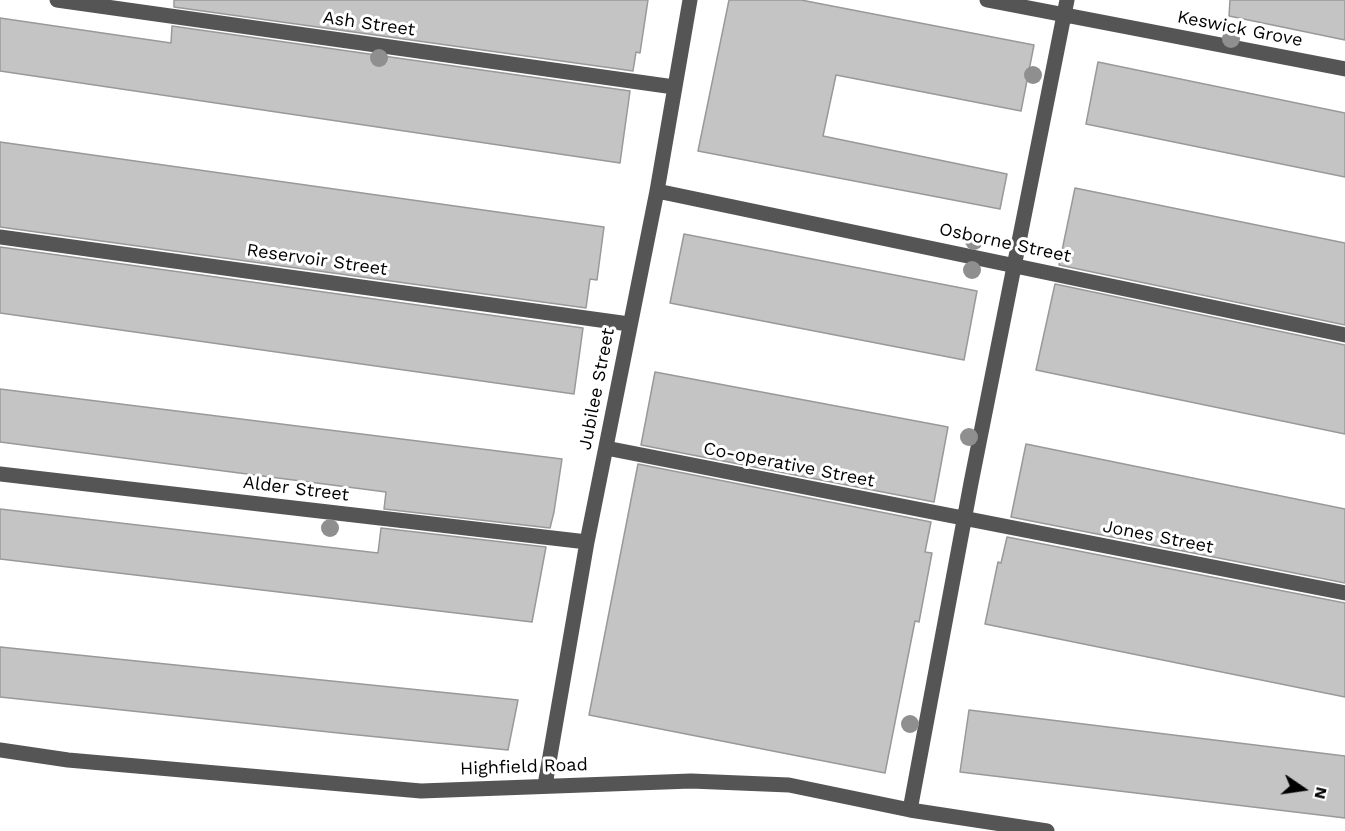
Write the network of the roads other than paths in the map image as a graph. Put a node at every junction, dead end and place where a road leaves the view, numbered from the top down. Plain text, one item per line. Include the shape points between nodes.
1 (57, 0) edge
2 (690, 0) edge
3 (987, 0) edge
4 (1067, 0) edge
5 (1064, 16) junction
6 (1345, 69) edge
7 (674, 87) junction
8 (657, 191) junction
9 (0, 237) edge
10 (1016, 264) junction
11 (629, 324) junction
12 (1345, 334) edge
13 (606, 448) junction
14 (0, 474) edge
15 (964, 520) junction
16 (587, 542) junction
17 (1345, 593) edge
18 (0, 750) edge
19 (545, 785) junction
20 (910, 810) junction
21 (939, 815) junction
22 (937, 831) edge
23 (1047, 831) edge

1 - 7 street, Ash Street
2 - 7 street, Jubilee Street
3 - 5 street, Keswick Grove
4 - 5 street
5 - 6 street, Keswick Grove
5 - 10 street
7 - 8 street, Jubilee Street
8 - 10 street, Osborne Street
8 - 11 street, Jubilee Street
9 - 11 street, Reservoir Street
10 - 12 street, Osborne Street
10 - 15 street
11 - 13 street, Jubilee Street
13 - 15 street, Co-operative Street
13 - 16 street, Jubilee Street
14 - 16 street, Alder Street
15 - 17 street, Jones Street
15 - 20 street
16 - 19 street, Jubilee Street
18 - 19 street, Highfield Road via 68,760 421,791
19 - 20 street, Highfield Road via 692,781 789,785
20 - 21 street, Highfield Road
21 - 22 street
21 - 23 street, Highfield Road

